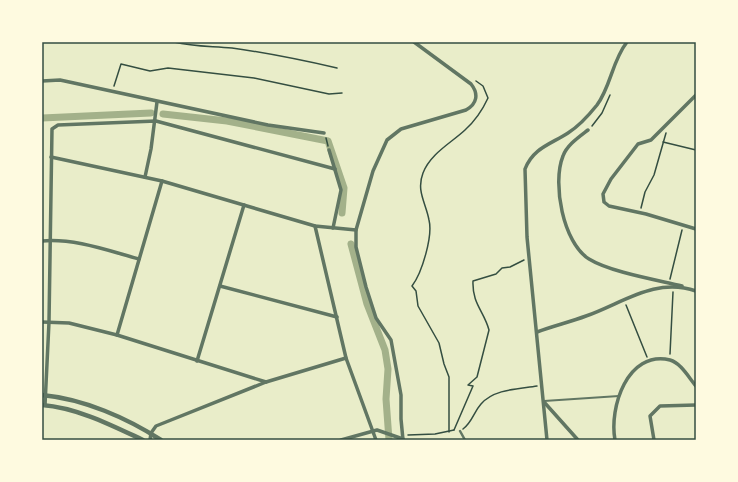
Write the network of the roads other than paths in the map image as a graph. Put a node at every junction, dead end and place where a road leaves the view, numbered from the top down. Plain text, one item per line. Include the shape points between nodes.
1 (414, 42) edge
2 (627, 42) edge
3 (42, 81) edge
4 (696, 95) edge
5 (158, 102) junction
6 (156, 121) junction
7 (588, 130) dead end
8 (324, 133) road end
9 (329, 150) road end
10 (51, 157) junction
11 (335, 169) junction
12 (144, 177) junction
13 (162, 181) junction
14 (244, 205) junction
15 (315, 226) junction
16 (333, 228) junction
17 (696, 229) edge
18 (356, 230) junction
19 (51, 240) junction
20 (42, 241) edge
21 (139, 259) junction
22 (220, 286) junction
23 (682, 286) junction
24 (696, 291) edge
25 (337, 317) junction
26 (42, 322) edge
27 (49, 322) junction
28 (537, 332) junction
29 (117, 335) junction
30 (346, 358) junction
31 (198, 361) junction
32 (266, 382) junction
33 (696, 386) edge
34 (43, 395) edge
35 (620, 395) junction
36 (543, 401) junction
37 (43, 405) edge
38 (696, 405) edge
39 (460, 431) road end
40 (371, 432) junction
41 (151, 433) junction
42 (143, 440) edge
43 (150, 440) edge
44 (162, 440) edge
45 (341, 440) edge
46 (376, 440) edge
47 (403, 440) edge
48 (465, 440) edge
49 (547, 440) edge
50 (578, 440) edge
51 (615, 440) edge
52 (654, 440) edge

1 - 18 street via 471,84 476,98 466,110 401,129 387,140 373,171
2 - 28 street via 615,62 606,91 597,105 568,133 538,149 528,159 525,169 529,258
3 - 5 street via 60,80
4 - 17 street via 651,140 638,144 610,179 603,194 604,202 609,206
5 - 6 street
5 - 8 street via 268,125
6 - 10 street via 58,125 52,129
6 - 11 street
6 - 12 street
7 - 23 street via 565,152 558,181 565,222 574,245 588,258 603,266
9 - 11 street
10 - 12 street
10 - 19 street
11 - 16 street via 341,190
12 - 13 street
13 - 14 street
13 - 21 street
14 - 15 street
14 - 22 street
15 - 16 street
15 - 25 street
16 - 18 street
18 - 47 street via 356,246 366,287 376,318 391,340 401,394
19 - 20 street
19 - 21 street via 86,245
19 - 27 street
21 - 29 street
22 - 25 street
22 - 31 street
23 - 24 street
23 - 28 street via 644,290 587,316
25 - 30 street
26 - 27 street
27 - 29 street via 69,323
27 - 34 street
28 - 36 street
29 - 31 street
30 - 32 street
30 - 40 street
31 - 32 street
32 - 41 street via 156,426
33 - 35 street via 677,364 670,360 649,360 635,369 625,382
34 - 37 street
34 - 41 street via 98,409
35 - 36 lane
35 - 51 street via 613,420
36 - 49 street
36 - 50 street
37 - 42 street via 96,418
38 - 52 street via 660,406 650,416
39 - 48 street
40 - 45 street
40 - 46 street
40 - 47 street via 377,430
41 - 43 street
41 - 44 street

